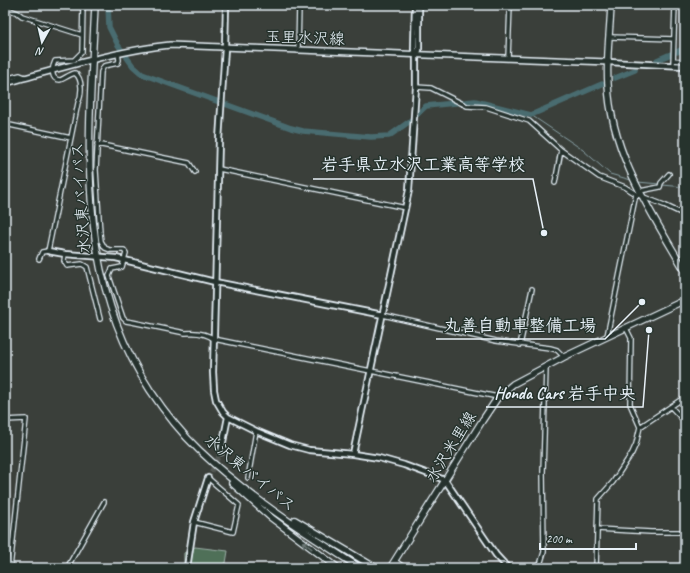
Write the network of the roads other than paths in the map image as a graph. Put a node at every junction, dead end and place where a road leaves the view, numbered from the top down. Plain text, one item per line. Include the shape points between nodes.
1 (83, 5) edge
2 (95, 5) edge
3 (226, 5) edge
4 (299, 5) edge
5 (415, 5) edge
6 (419, 5) edge
7 (510, 5) edge
8 (611, 5) edge
9 (676, 5) edge
10 (5, 8) edge
11 (82, 35) junction
12 (610, 37) junction
13 (674, 39) junction
14 (225, 48) junction
15 (298, 51) junction
16 (118, 53) junction
17 (416, 54) junction
18 (508, 58) junction
19 (92, 60) junction
20 (673, 60) junction
21 (685, 61) edge
22 (608, 62) junction
23 (685, 66) edge
24 (52, 72) junction
25 (26, 78) junction
26 (5, 79) edge
27 (5, 83) edge
28 (416, 87) junction
29 (5, 124) edge
30 (71, 138) junction
31 (97, 144) junction
32 (561, 150) junction
33 (218, 169) junction
34 (195, 172) dead end
35 (669, 174) dead end
36 (555, 183) dead end
37 (639, 194) junction
38 (406, 208) junction
39 (685, 216) edge
40 (48, 251) junction
41 (65, 254) junction
42 (97, 257) junction
43 (39, 259) dead end
44 (125, 260) junction
45 (685, 271) edge
46 (216, 282) junction
47 (532, 289) dead end
48 (685, 300) edge
49 (383, 315) junction
50 (100, 320) dead end
51 (626, 328) junction
52 (606, 338) junction
53 (214, 339) junction
54 (520, 345) junction
55 (564, 358) junction
56 (546, 367) junction
57 (371, 371) junction
58 (498, 397) junction
59 (685, 397) edge
60 (671, 407) junction
61 (228, 417) junction
62 (5, 420) edge
63 (685, 422) edge
64 (640, 427) junction
65 (256, 431) junction
66 (198, 449) junction
67 (221, 452) tunnel mouth
68 (353, 454) junction
69 (208, 478) joint
70 (248, 478) dead end
71 (445, 480) junction
72 (256, 498) junction
73 (104, 502) dead end
74 (194, 522) junction
75 (597, 529) junction
76 (685, 532) edge
77 (395, 561) junction
78 (10, 568) edge
79 (67, 568) edge
80 (187, 568) edge
81 (338, 568) edge
82 (360, 568) edge
83 (376, 568) edge
84 (390, 568) edge
85 (405, 568) edge
86 (508, 568) edge
87 (539, 568) edge
88 (596, 568) edge

1 - 11 street
2 - 19 main road, 水沢東バイパス
3 - 14 street
4 - 15 street
5 - 17 street
6 - 17 street via 419,50
7 - 18 street
8 - 12 main road
9 - 13 street
10 - 11 street
11 - 24 street via 82,52 74,60 56,62
12 - 13 street
12 - 22 main road
13 - 20 street
14 - 15 main road, 玉里水沢線
14 - 16 main road, 玉里水沢線 via 170,45
14 - 33 street
15 - 17 main road, 玉里水沢線
16 - 19 main road, 玉里水沢線
16 - 31 street via 118,63 104,66 101,70
17 - 18 main road, 玉里水沢線
17 - 28 street
18 - 22 main road, 玉里水沢線
19 - 24 main road, 玉里水沢線
19 - 42 main road, 水沢東バイパス via 91,206
20 - 21 street
20 - 22 street
20 - 23 street via 679,66
22 - 37 main road via 610,105 615,130
24 - 25 main road, 玉里水沢線
24 - 30 street via 58,80 75,73 81,81 80,99
25 - 26 street via 20,75
25 - 27 main road, 玉里水沢線
28 - 32 street via 431,88 467,106 486,107 529,121
28 - 38 street
29 - 30 street
30 - 40 street
31 - 34 street via 189,163
31 - 44 street via 101,241 107,249 124,250
32 - 36 street
32 - 37 street via 599,177
33 - 38 street
33 - 46 street
35 - 37 street via 660,187
37 - 39 street
37 - 45 main road
37 - 52 street
38 - 49 street
40 - 41 street
40 - 43 street via 42,252
41 - 42 street
41 - 50 street via 64,261 67,266 82,264 87,267
42 - 44 street
42 - 66 main road, 水沢東バイパス via 111,311 136,367 158,402
44 - 46 street
44 - 53 street via 122,267 112,269 109,276 126,321 185,333 209,335
46 - 49 street
46 - 53 street
47 - 54 street
48 - 51 main road, 水沢米里線
49 - 54 street
49 - 57 street
51 - 52 main road, 水沢米里線
51 - 64 street via 630,338 630,404
52 - 55 main road, 水沢米里線
53 - 57 street
53 - 61 street via 214,390 219,406
54 - 55 street via 557,350
55 - 56 main road, 水沢米里線
56 - 58 main road, 水沢米里線 via 513,384
56 - 87 street via 544,552
57 - 58 street
57 - 68 street
58 - 71 main road, 水沢米里線
59 - 60 street
60 - 63 street
60 - 64 street
61 - 65 street
61 - 67 street
62 - 78 street via 26,419
64 - 75 street via 632,452 614,482 598,499
65 - 68 street via 309,450
65 - 70 street
66 - 72 main road, 水沢東バイパス
81 -> 66 main road via 254,503
68 - 71 street via 404,465
69 - 74 street
69 - 74 street via 239,505 233,532
71 - 77 main road, 水沢米里線
71 - 86 street via 496,555
72 - 82 main road, 水沢東バイパス
72 - 83 main road
73 - 79 street
74 - 80 street
75 - 76 street
75 - 88 street
77 - 84 main road, 水沢米里線
77 - 85 street

